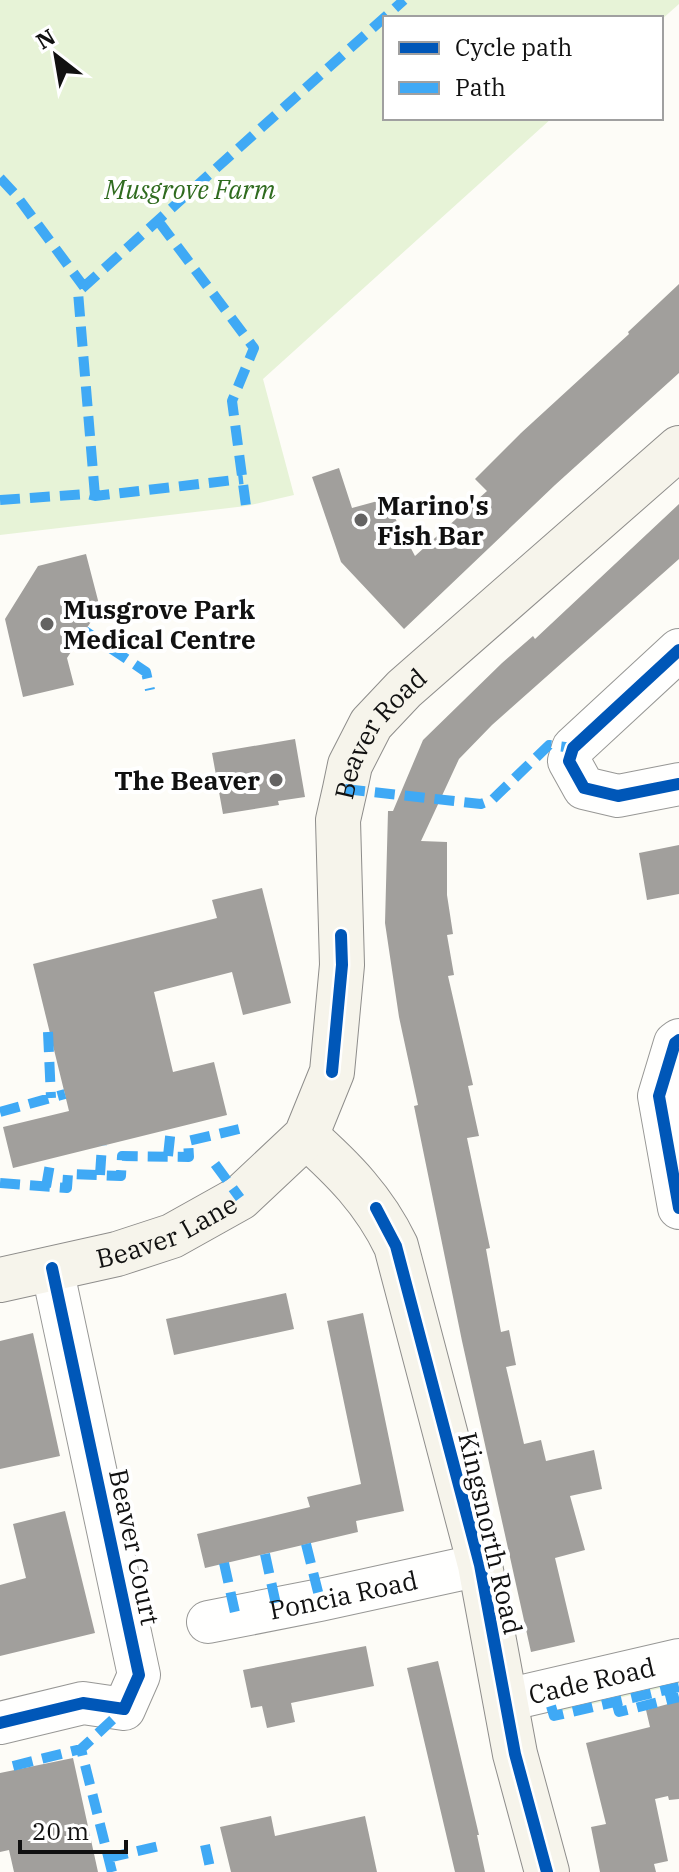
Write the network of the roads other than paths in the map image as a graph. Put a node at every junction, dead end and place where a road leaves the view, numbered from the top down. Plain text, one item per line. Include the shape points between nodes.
1 (679, 448) edge
2 (676, 659) edge
3 (679, 784) edge
4 (679, 1040) edge
5 (306, 1136) junction
6 (679, 1208) edge
7 (52, 1268) junction
8 (0, 1280) edge
9 (480, 1565) junction
10 (208, 1622) dead end
11 (679, 1660) edge
12 (506, 1700) junction
13 (0, 1723) edge
14 (547, 1872) edge

1 - 5 main road, Beaver Road via 404,689 371,724 350,765 338,820 342,965 332,1072
2 - 3 street via 573,748 569,761 584,788 618,796
4 - 6 street via 659,1096
5 - 7 main road, Beaver Lane via 240,1198 172,1236
5 - 9 main road, Kingsnorth Road via 347,1172 376,1208 396,1246
7 - 8 main road, Beaver Lane
7 - 13 street, Beaver Court via 139,1675 124,1709 83,1703
9 - 10 street, Poncia Road
9 - 12 main road, Kingsnorth Road
11 - 12 street, Cade Road
12 - 14 main road, Kingsnorth Road

